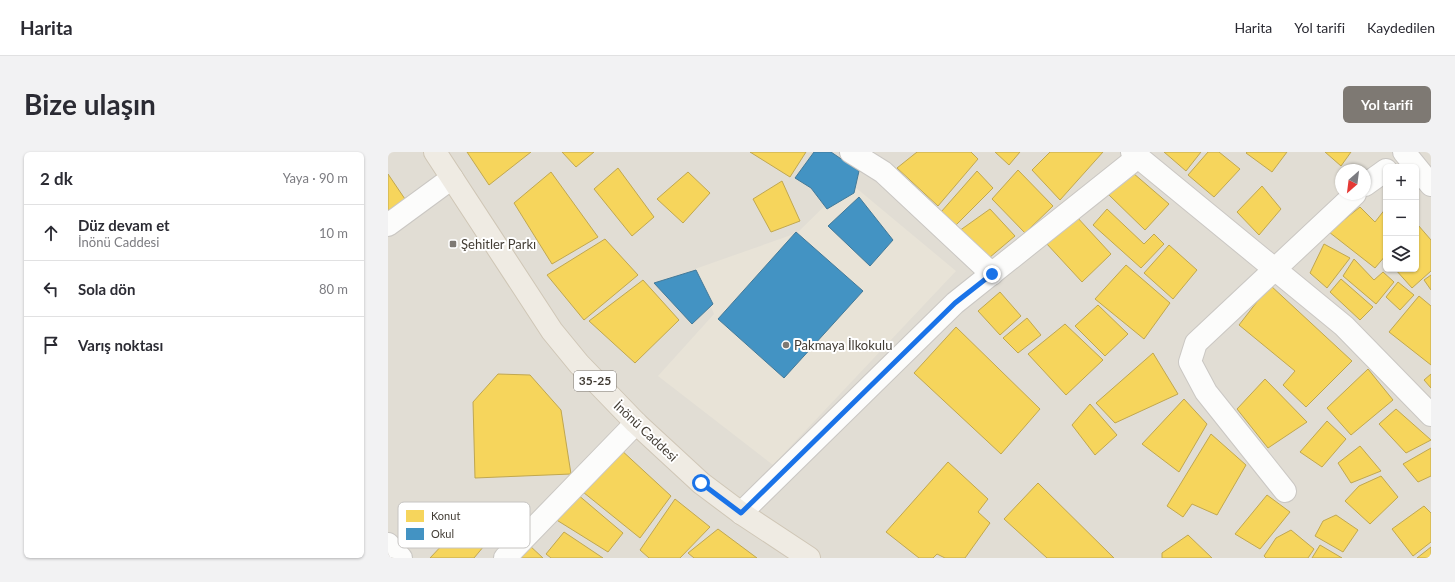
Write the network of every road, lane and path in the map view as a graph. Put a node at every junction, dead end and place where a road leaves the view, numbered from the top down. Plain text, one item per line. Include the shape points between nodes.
1 (435, 152) edge
2 (851, 152) edge
3 (1135, 155) edge
4 (1401, 158) edge
5 (1383, 172) edge
6 (452, 178) junction
7 (1371, 181) edge
8 (1431, 185) edge
9 (1349, 200) edge
10 (388, 225) edge
11 (1275, 268) junction
12 (992, 274) junction
13 (1431, 415) edge
14 (636, 423) junction
15 (1285, 491) dead end
16 (741, 513) junction
17 (530, 532) edge
18 (388, 544) edge
19 (515, 548) edge
20 (401, 558) edge
21 (505, 558) edge
22 (809, 558) edge

1 - 6 main road, İnönü Caddesi / 35-25
2 - 12 street via 883,172
3 - 11 street
3 - 12 street
4 - 8 street
5 - 7 street
6 - 10 street
6 - 14 main road, İnönü Caddesi / 35-25 via 552,331 579,364
9 - 11 street
11 - 13 street via 1344,326
11 - 15 street via 1196,343 1190,362 1206,392
12 - 16 street via 955,303
14 - 16 main road, İnönü Caddesi / 35-25 via 701,483
14 - 17 street
16 - 22 main road, İnönü Caddesi / 35-25
18 - 20 street
19 - 21 street

